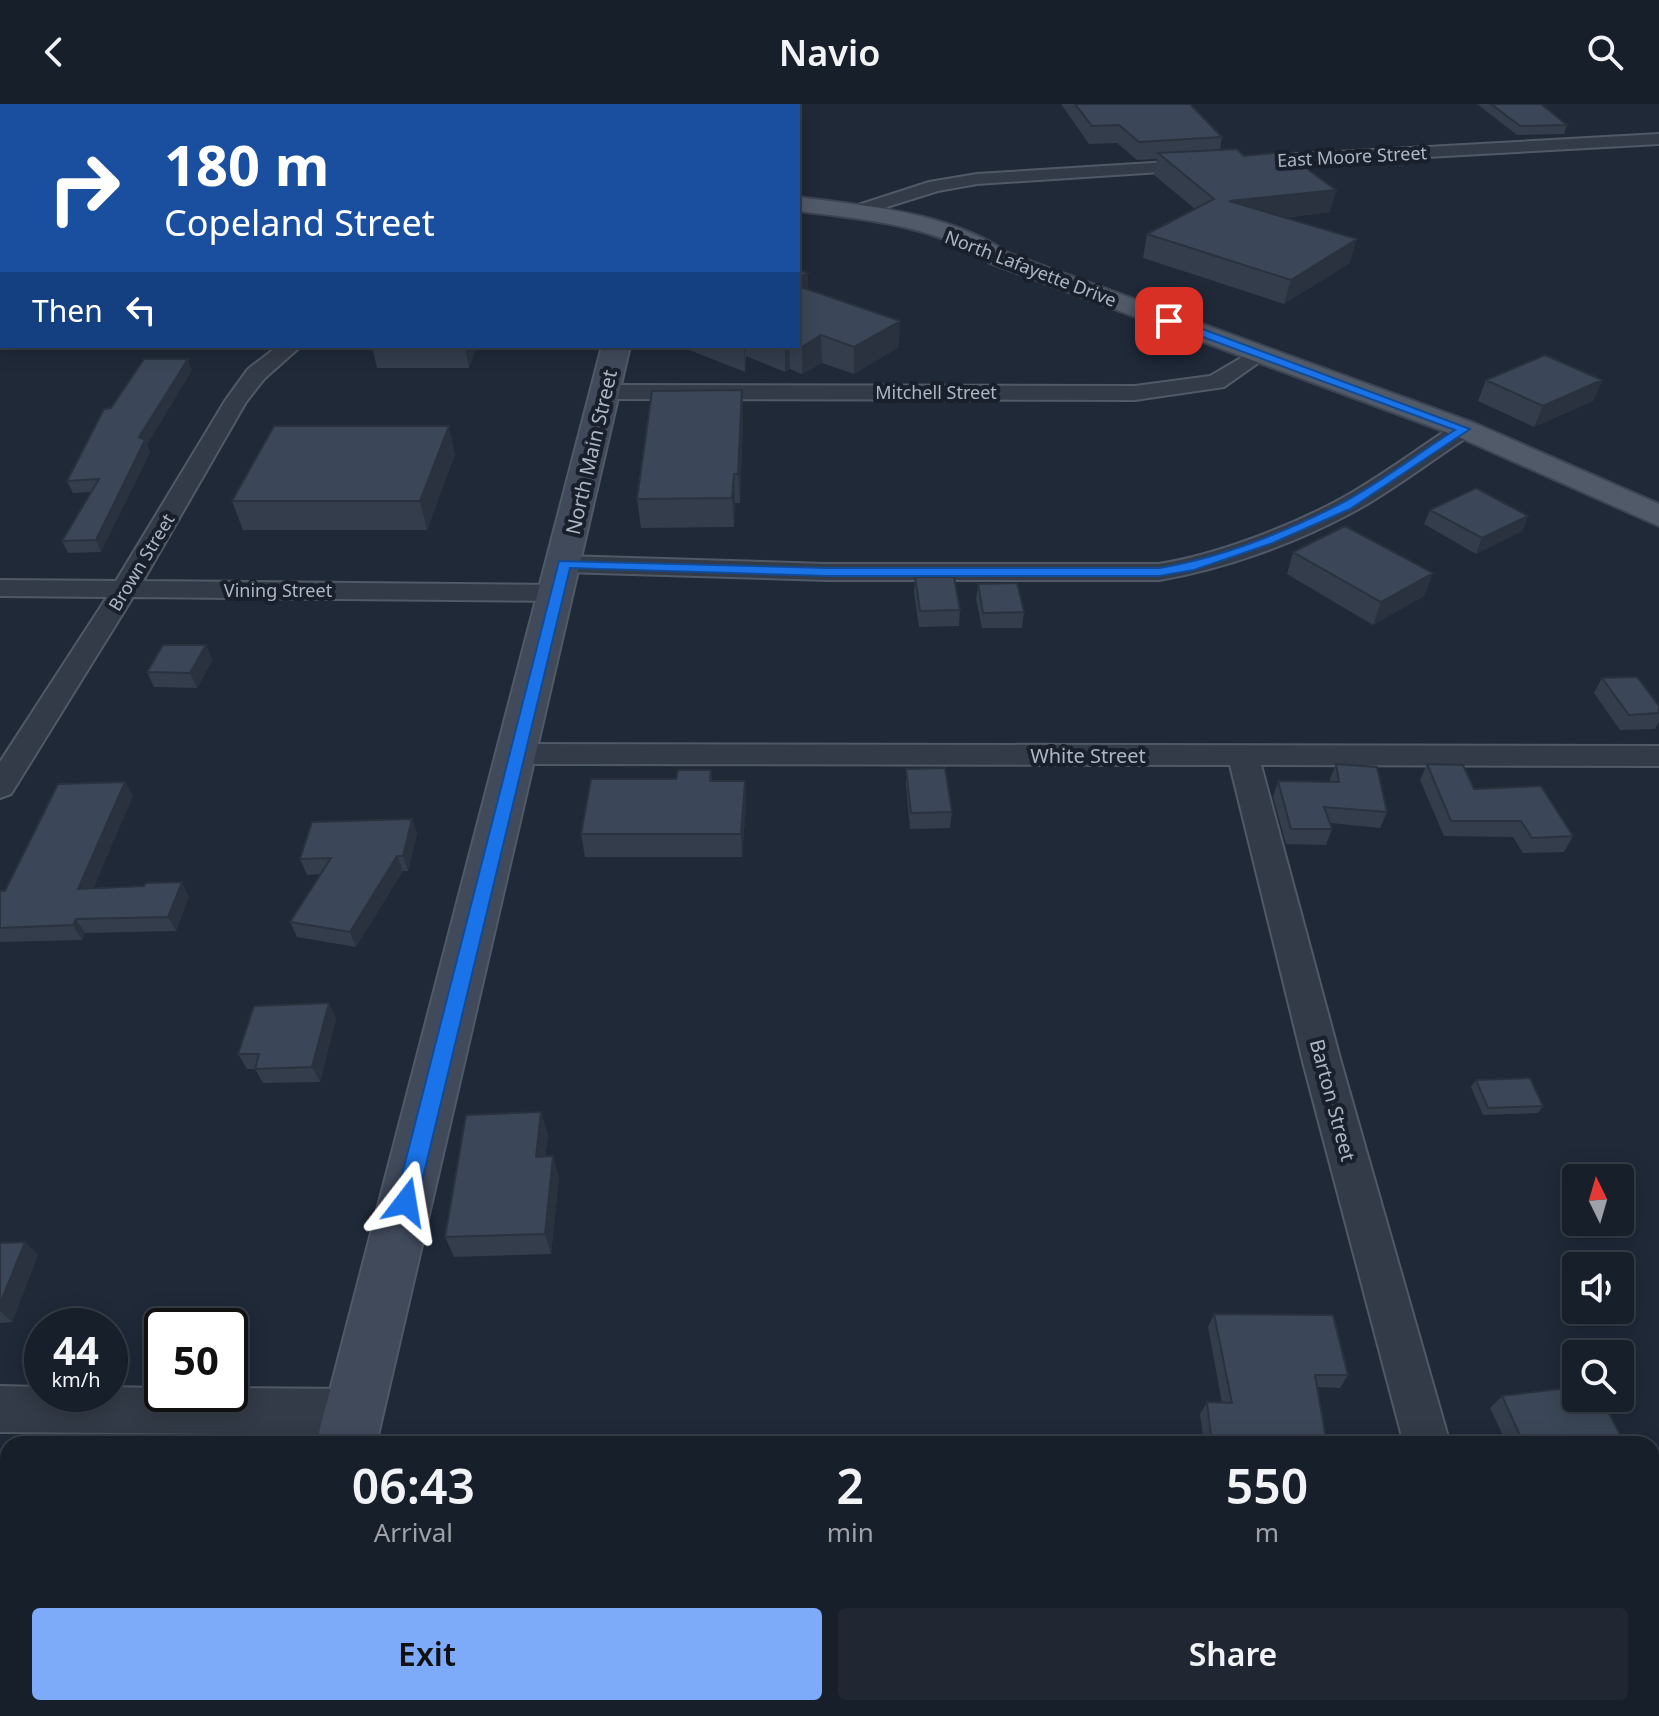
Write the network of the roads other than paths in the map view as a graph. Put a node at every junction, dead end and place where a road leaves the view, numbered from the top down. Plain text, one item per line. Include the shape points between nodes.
1 (1659, 139) edge
2 (800, 204) edge
3 (858, 211) junction
4 (800, 217) edge
5 (993, 252) junction
6 (288, 348) edge
7 (616, 348) edge
8 (1258, 354) junction
9 (605, 392) junction
10 (1464, 429) junction
11 (1659, 516) edge
12 (560, 578) junction
13 (0, 588) edge
14 (125, 589) junction
15 (517, 754) junction
16 (1243, 755) junction
17 (1659, 756) edge
18 (0, 787) edge
19 (0, 1409) edge
20 (350, 1428) edge
21 (1425, 1436) edge

1 - 3 street, East Moore Street via 977,179 935,186
2 - 3 main road, North Lafayette Drive
3 - 5 main road, North Lafayette Drive
4 - 5 main road via 911,239 964,256
5 - 8 main road, North Lafayette Drive
6 - 14 street, Brown Street via 256,374 236,401
7 - 9 main road, North Main Street
8 - 9 street, Mitchell Street via 1216,382 1135,393
8 - 10 main road, North Lafayette Drive
9 - 12 main road, North Main Street
10 - 11 main road, North Lafayette Drive
10 - 12 street, Vining Street via 1346,506 1265,541 1159,572
12 - 14 street, Vining Street
12 - 15 main road, North Main Street
13 - 14 street, Vining Street
14 - 18 street, Brown Street
15 - 16 street, White Street
15 - 20 main road, North Main Street
16 - 17 street, White Street
16 - 21 street, Barton Street
19 - 20 street

